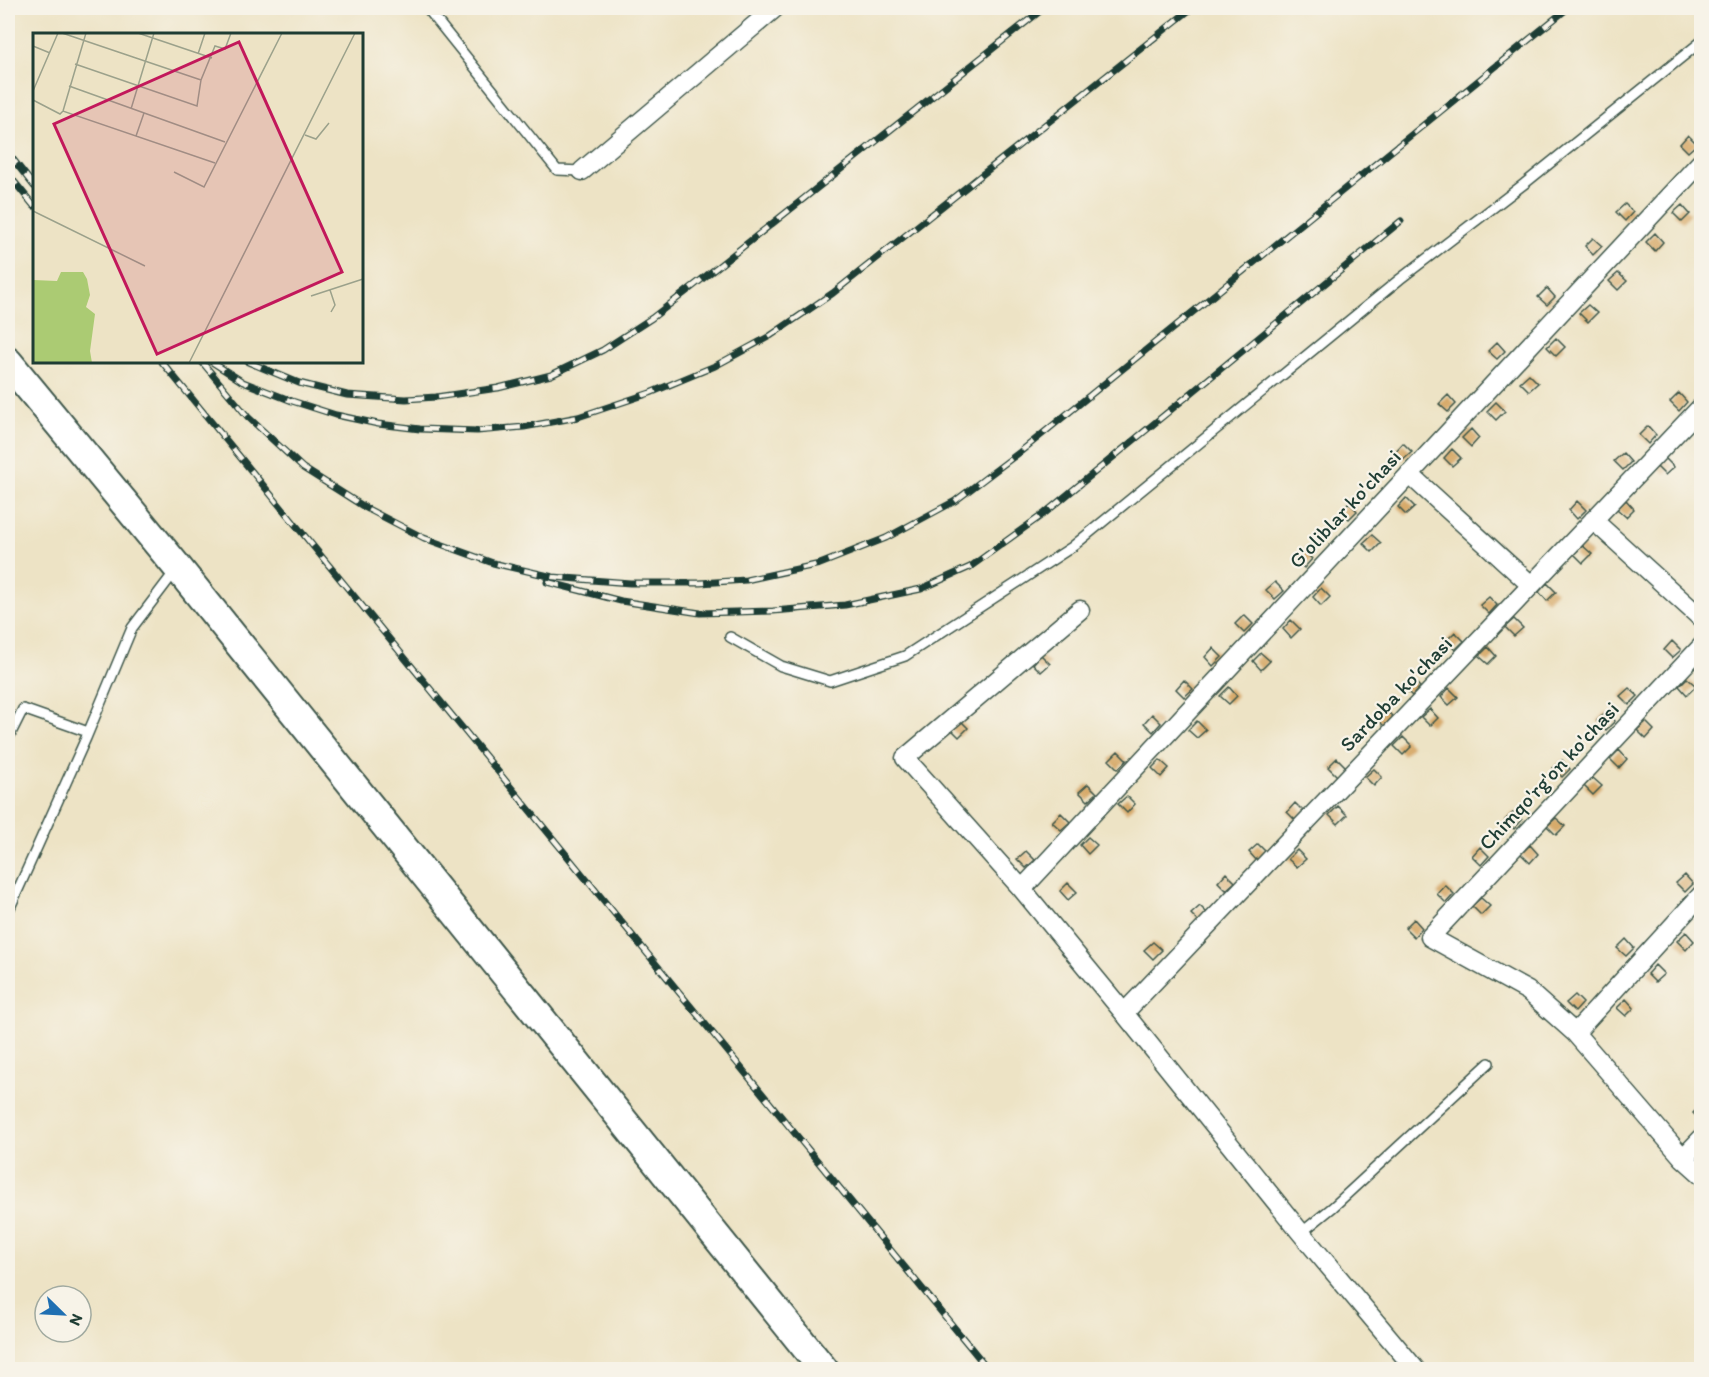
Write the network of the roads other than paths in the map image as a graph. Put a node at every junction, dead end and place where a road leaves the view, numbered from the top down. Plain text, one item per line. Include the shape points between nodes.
1 (428, 8) edge
2 (775, 8) edge
3 (1701, 41) edge
4 (1701, 161) edge
5 (582, 171) joint
6 (8, 362) edge
7 (1701, 406) edge
8 (1409, 474) junction
9 (1593, 520) junction
10 (178, 568) junction
11 (1531, 585) junction
12 (1080, 610) dead end
13 (1701, 619) edge
14 (730, 637) dead end
15 (1701, 646) edge
16 (88, 732) junction
17 (8, 740) edge
18 (1022, 889) junction
19 (1701, 894) edge
20 (8, 912) edge
21 (1124, 1013) junction
22 (1575, 1033) junction
23 (1489, 1063) dead end
24 (1701, 1138) edge
25 (1683, 1158) junction
26 (1701, 1175) edge
27 (1301, 1233) junction
28 (824, 1370) edge
29 (1416, 1370) edge

1 - 5 lane via 557,170
2 - 5 street
3 - 14 lane via 1072,547 905,656 830,681 781,666
4 - 8 street, G'oliblar ko'chasi
6 - 10 main road
7 - 9 street, Sardoba ko'chasi
8 - 11 street
8 - 18 street, G'oliblar ko'chasi
9 - 11 street, Sardoba ko'chasi
9 - 13 street
10 - 16 lane via 132,628
10 - 28 main road
11 - 21 street, Sardoba ko'chasi
12 - 18 street via 905,758
15 - 22 street, Chimqo'rg'on ko'chasi via 1430,937 1528,991
16 - 17 lane via 23,709
16 - 20 lane
18 - 21 street
19 - 22 street
21 - 27 street
22 - 25 street
23 - 27 lane
24 - 25 street
25 - 26 street
27 - 29 street

